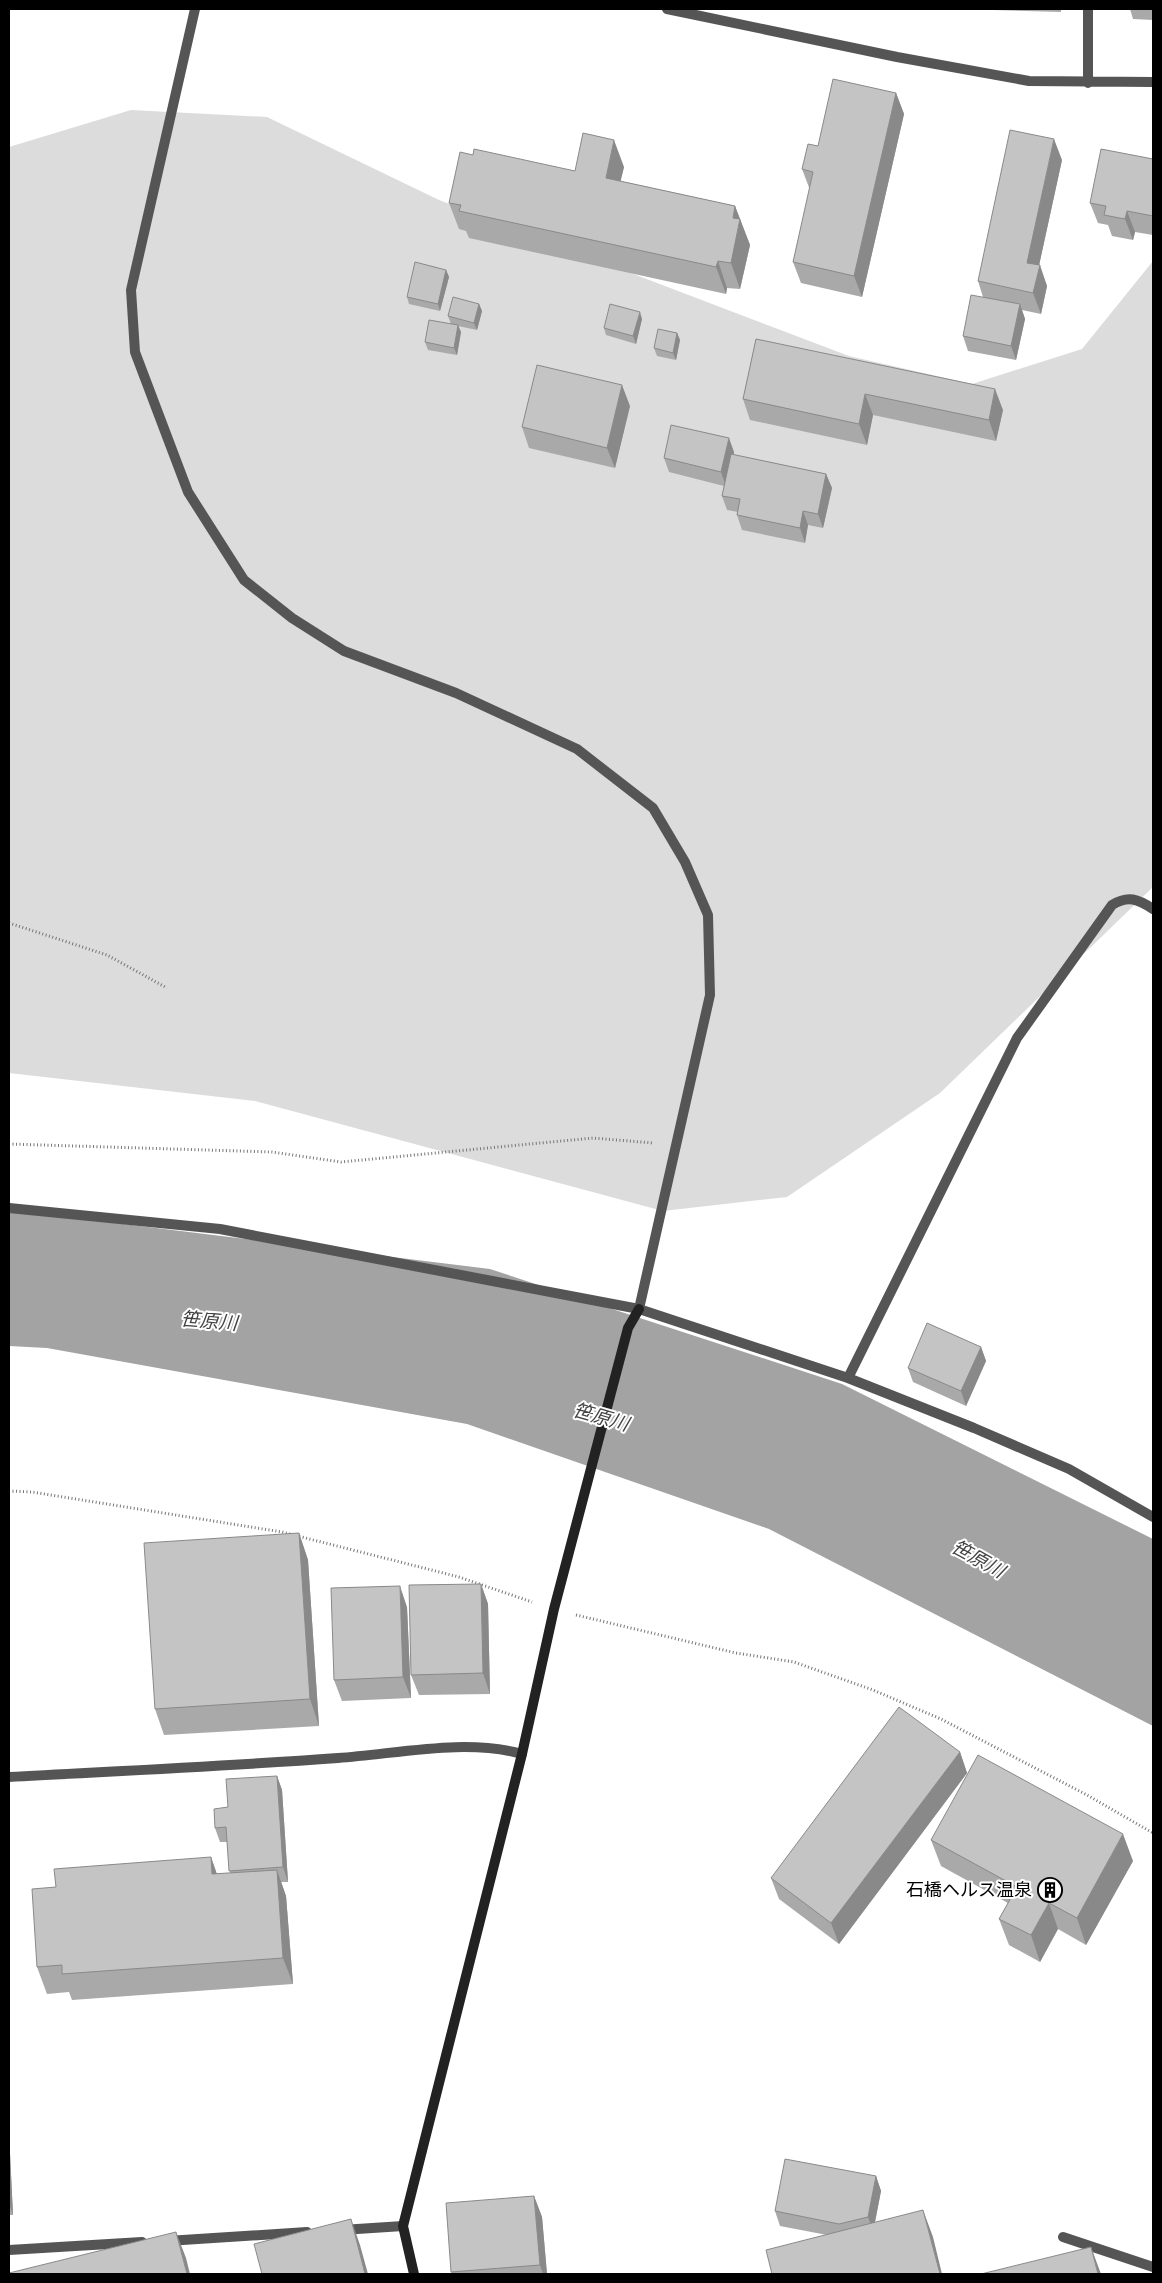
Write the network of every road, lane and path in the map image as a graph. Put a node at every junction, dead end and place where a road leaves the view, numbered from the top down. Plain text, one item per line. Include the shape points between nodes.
1 (195, 9) edge
2 (667, 9) edge
3 (1088, 9) edge
4 (1153, 82) edge
5 (1088, 83) junction
6 (1153, 909) edge
7 (9, 923) edge
8 (167, 988) dead end
9 (9, 1144) edge
10 (676, 1145) junction
11 (9, 1208) edge
12 (639, 1309) junction
13 (848, 1378) junction
14 (9, 1491) edge
15 (1153, 1517) edge
16 (554, 1609) junction
17 (522, 1754) junction
18 (9, 1777) edge
19 (1153, 1834) edge
20 (402, 2226) junction
21 (1063, 2237) dead end
22 (9, 2250) edge
23 (1153, 2267) edge
24 (414, 2274) edge

1 - 10 street via 131,290 135,352 188,492 244,580 292,618 344,651 456,693 577,749 653,808 686,862 708,915 710,995
2 - 5 street via 1028,81
3 - 5 street
4 - 5 street
6 - 13 street via 1133,898 1112,905 1017,1038
7 - 8 path via 107,955
9 - 10 path via 272,1152 341,1162 593,1138
10 - 12 street
11 - 12 street via 220,1229
12 - 13 street
12 - 16 street via 628,1328
13 - 15 street via 1069,1469
14 - 16 path via 282,1532 459,1577
16 - 17 street
16 - 19 path via 736,1653 794,1662 872,1690 942,1718
17 - 18 street via 504,1749 461,1747 339,1758
17 - 20 street
20 - 22 street
20 - 24 street
21 - 23 street

